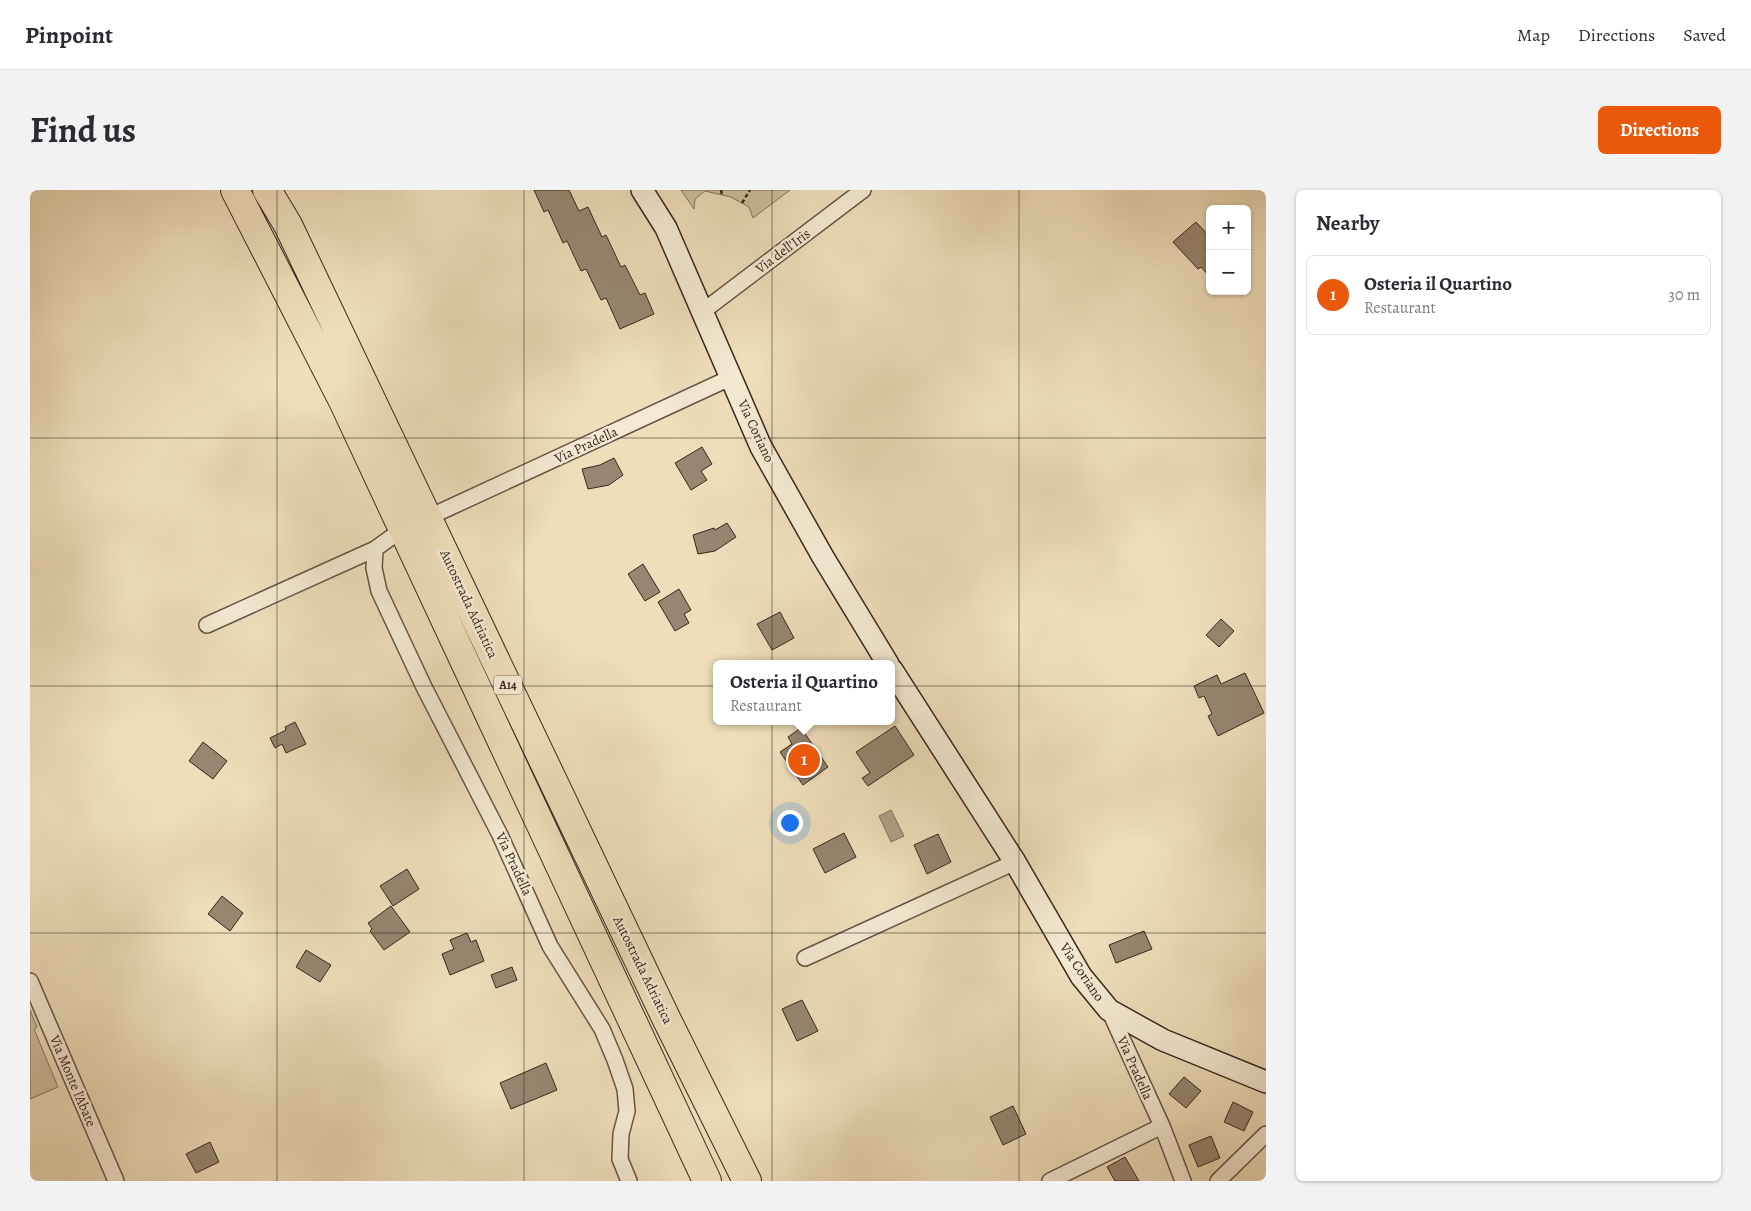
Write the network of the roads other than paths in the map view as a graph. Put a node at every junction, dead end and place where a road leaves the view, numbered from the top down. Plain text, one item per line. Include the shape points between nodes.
1 (235, 190) edge
2 (267, 190) edge
3 (642, 190) edge
4 (863, 190) edge
5 (702, 312) junction
6 (732, 377) junction
7 (440, 512) dead end
8 (393, 536) dead end
9 (375, 549) junction
10 (207, 625) dead end
11 (886, 660) edge
12 (895, 675) edge
13 (1015, 862) junction
14 (804, 958) dead end
15 (30, 981) edge
16 (1109, 1010) junction
17 (1266, 1082) edge
18 (1162, 1126) junction
19 (1266, 1134) edge
20 (116, 1181) edge
21 (629, 1181) edge
22 (707, 1181) edge
23 (747, 1181) edge
24 (1050, 1181) edge
25 (1183, 1181) edge
26 (1218, 1181) edge

1 - 22 highway, A14 via 343,401
2 - 23 highway, Autostrada Adriatica / A14 via 292,234
3 - 5 main road, Via Coriano via 666,228
4 - 5 street, Via dell'Iris
5 - 6 main road, Via Coriano
6 - 7 street, Via Pradella
6 - 11 main road, Via Coriano via 761,447
8 - 9 street
9 - 10 street
9 - 21 street, Via Pradella via 374,568 379,591 424,687 500,835 550,946 602,1029 615,1060 625,1089 626,1111 620,1159
12 - 13 main road, Via Coriano
13 - 14 street
13 - 16 main road, Via Coriano via 1081,976
15 - 20 street, Via Monte l'Abate
16 - 17 main road, Via Coriano via 1163,1040
16 - 18 street, Via Pradella
18 - 24 street
18 - 25 street, Via Pradella
19 - 26 street

